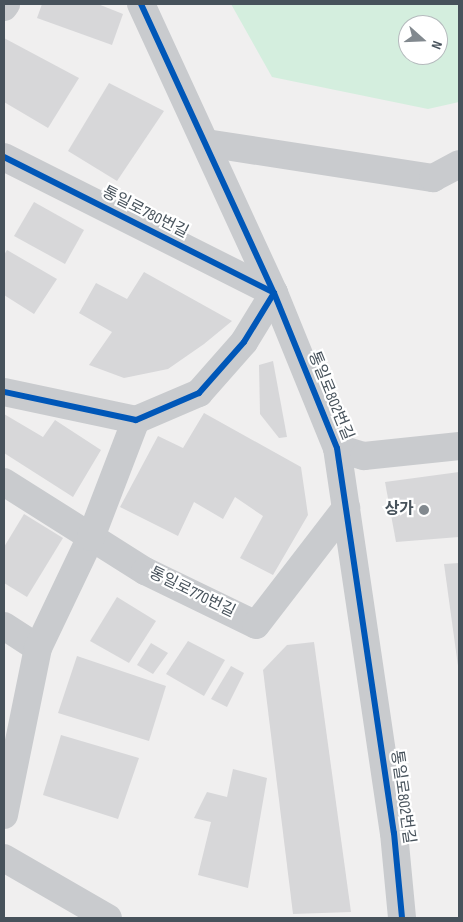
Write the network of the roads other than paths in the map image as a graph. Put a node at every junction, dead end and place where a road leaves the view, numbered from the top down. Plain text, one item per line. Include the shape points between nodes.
1 (142, 4) edge
2 (206, 143) junction
3 (4, 157) edge
4 (459, 164) edge
5 (274, 292) junction
6 (4, 392) edge
7 (136, 420) junction
8 (459, 446) edge
9 (337, 448) junction
10 (4, 482) edge
11 (346, 508) junction
12 (91, 537) junction
13 (4, 626) edge
14 (38, 648) junction
15 (4, 815) edge
16 (4, 858) edge
17 (108, 918) edge
18 (402, 918) edge

1 - 2 street, 통일로802번길
2 - 4 street via 433,178
2 - 5 street, 통일로802번길
3 - 5 street, 통일로780번길
5 - 7 street via 244,342 199,393
5 - 9 street, 통일로802번길
6 - 7 street
7 - 12 street
8 - 9 street via 364,456
9 - 11 street, 통일로802번길
10 - 12 street, 통일로770번길
11 - 12 street, 통일로770번길 via 256,625 145,571
11 - 18 street, 통일로802번길 via 394,833
12 - 14 street
13 - 14 street
14 - 15 street
16 - 17 street

